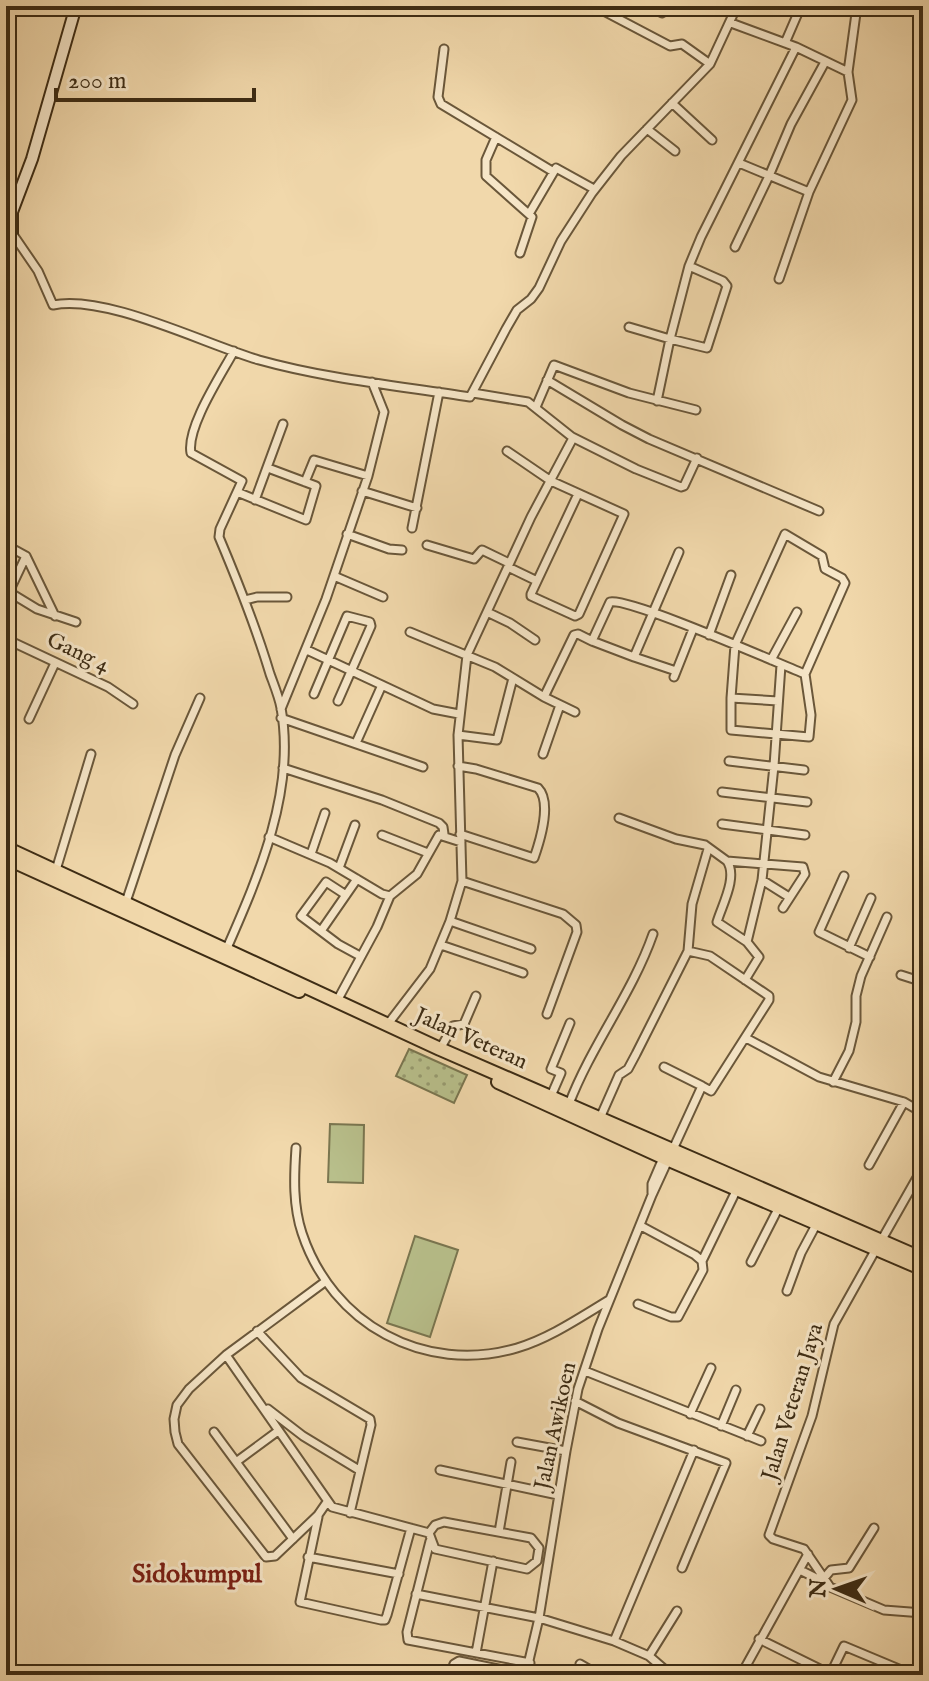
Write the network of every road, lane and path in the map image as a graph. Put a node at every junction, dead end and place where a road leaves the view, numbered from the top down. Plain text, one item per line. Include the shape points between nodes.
1 (76, 6) edge
2 (594, 6) edge
3 (649, 6) edge
4 (737, 6) edge
5 (801, 6) edge
6 (857, 6) edge
7 (662, 13) dead end
8 (731, 23) junction
9 (785, 43) junction
10 (796, 47) junction
11 (444, 49) dead end
12 (825, 62) junction
13 (710, 64) junction
14 (848, 72) junction
15 (672, 103) junction
16 (647, 129) junction
17 (496, 137) junction
18 (712, 140) dead end
19 (675, 151) dead end
20 (739, 163) junction
21 (552, 171) junction
22 (769, 176) junction
23 (594, 189) junction
24 (809, 192) junction
25 (529, 214) junction
26 (12, 233) junction
27 (735, 247) dead end
28 (6, 252) edge
29 (520, 253) dead end
30 (689, 266) junction
31 (779, 279) dead end
32 (629, 327) dead end
33 (670, 339) junction
34 (234, 351) junction
35 (547, 380) junction
36 (372, 382) junction
37 (439, 392) junction
38 (473, 393) junction
39 (657, 401) junction
40 (536, 407) junction
41 (696, 410) dead end
42 (283, 424) dead end
43 (573, 438) junction
44 (507, 451) dead end
45 (697, 458) junction
46 (268, 468) junction
47 (368, 476) junction
48 (551, 481) junction
49 (305, 482) junction
50 (362, 491) junction
51 (237, 492) junction
52 (578, 494) junction
53 (255, 500) junction
54 (417, 508) junction
55 (819, 511) dead end
56 (412, 528) dead end
57 (347, 534) junction
58 (6, 545) edge
59 (427, 545) dead end
60 (402, 550) dead end
61 (679, 552) dead end
62 (26, 556) junction
63 (508, 565) junction
64 (731, 575) dead end
65 (334, 576) junction
66 (537, 581) junction
67 (8, 591) edge
68 (287, 597) dead end
69 (383, 597) dead end
70 (245, 600) junction
71 (487, 612) junction
72 (797, 612) dead end
73 (654, 613) junction
74 (55, 617) junction
75 (76, 622) dead end
76 (693, 629) junction
77 (410, 632) dead end
78 (709, 635) junction
79 (8, 640) edge
80 (535, 640) dead end
81 (592, 641) junction
82 (735, 645) junction
83 (6, 650) edge
84 (307, 650) junction
85 (467, 655) junction
86 (634, 657) junction
87 (329, 660) junction
88 (771, 660) junction
89 (55, 663) junction
90 (781, 665) junction
91 (351, 671) junction
92 (805, 674) junction
93 (513, 678) junction
94 (382, 685) junction
95 (314, 694) dead end
96 (544, 697) junction
97 (200, 698) dead end
98 (731, 698) junction
99 (338, 701) dead end
100 (778, 701) junction
101 (133, 704) dead end
102 (560, 705) junction
103 (575, 712) dead end
104 (281, 714) junction
105 (459, 714) junction
106 (29, 719) dead end
107 (458, 735) junction
108 (777, 735) junction
109 (356, 743) junction
110 (91, 754) dead end
111 (543, 754) dead end
112 (729, 761) dead end
113 (458, 766) junction
114 (774, 766) junction
115 (423, 767) dead end
116 (283, 768) junction
117 (804, 770) dead end
118 (722, 792) dead end
119 (769, 798) junction
120 (807, 802) dead end
121 (325, 813) dead end
122 (619, 818) dead end
123 (722, 824) dead end
124 (355, 825) dead end
125 (765, 831) junction
126 (444, 834) junction
127 (382, 835) dead end
128 (805, 835) dead end
129 (269, 837) junction
130 (460, 838) junction
131 (6, 848) edge
132 (708, 849) junction
133 (428, 853) junction
134 (311, 854) junction
135 (6, 858) edge
136 (727, 861) junction
137 (764, 865) junction
138 (339, 868) junction
139 (56, 870) junction
140 (844, 876) dead end
141 (357, 879) junction
142 (762, 880) junction
143 (462, 881) junction
144 (346, 895) junction
145 (390, 896) junction
146 (789, 897) junction
147 (871, 898) dead end
148 (126, 902) junction
149 (783, 908) dead end
150 (887, 917) dead end
151 (450, 921) junction
152 (175, 929) junction
153 (321, 931) junction
154 (653, 934) dead end
155 (747, 942) junction
156 (208, 945) junction
157 (441, 945) junction
158 (227, 948) junction
159 (849, 948) junction
160 (531, 949) dead end
161 (688, 951) junction
162 (360, 956) junction
163 (870, 957) junction
164 (523, 973) dead end
165 (901, 975) dead end
166 (745, 980) junction
167 (923, 982) edge
168 (476, 996) dead end
169 (337, 1001) junction
170 (547, 1014) dead end
171 (570, 1023) dead end
172 (388, 1024) junction
173 (746, 1038) junction
174 (440, 1049) junction
175 (664, 1067) dead end
176 (833, 1082) junction
177 (702, 1086) junction
178 (551, 1096) junction
179 (904, 1102) junction
180 (569, 1104) junction
181 (923, 1113) edge
182 (600, 1118) junction
183 (296, 1148) dead end
184 (668, 1154) junction
185 (869, 1165) dead end
186 (923, 1167) edge
187 (737, 1189) junction
188 (779, 1207) junction
189 (817, 1223) junction
190 (641, 1226) junction
191 (879, 1245) junction
192 (923, 1259) edge
193 (702, 1261) junction
194 (751, 1262) dead end
195 (923, 1269) edge
196 (326, 1281) junction
197 (787, 1291) dead end
198 (611, 1299) junction
199 (638, 1304) dead end
200 (257, 1331) junction
201 (226, 1355) junction
202 (711, 1368) dead end
203 (585, 1371) junction
204 (736, 1390) dead end
205 (575, 1401) junction
206 (262, 1404) junction
207 (760, 1409) dead end
208 (690, 1414) junction
209 (721, 1426) junction
210 (278, 1431) junction
211 (214, 1432) dead end
212 (747, 1436) junction
213 (761, 1441) dead end
214 (517, 1442) dead end
215 (694, 1450) junction
216 (566, 1451) junction
217 (236, 1462) junction
218 (511, 1462) dead end
219 (359, 1470) junction
220 (440, 1470) dead end
221 (507, 1484) junction
222 (558, 1495) junction
223 (327, 1502) junction
224 (350, 1513) junction
225 (318, 1515) junction
226 (411, 1528) junction
227 (874, 1528) dead end
228 (499, 1532) junction
229 (430, 1537) junction
230 (293, 1539) junction
231 (539, 1553) junction
232 (808, 1554) junction
233 (548, 1555) junction
234 (308, 1557) junction
235 (493, 1561) junction
236 (682, 1568) dead end
237 (800, 1570) junction
238 (399, 1574) junction
239 (825, 1577) junction
240 (416, 1594) junction
241 (485, 1607) junction
242 (677, 1611) dead end
243 (923, 1613) edge
244 (539, 1618) junction
245 (759, 1639) junction
246 (614, 1641) junction
247 (476, 1653) junction
248 (649, 1656) junction
249 (530, 1663) junction
250 (580, 1664) dead end
251 (527, 1674) edge
252 (450, 1675) edge
253 (599, 1675) edge
254 (671, 1675) edge
255 (741, 1675) edge
256 (831, 1675) edge
257 (922, 1675) edge

1 - 26 main road via 12,212
2 - 13 street via 670,46 682,44
3 - 7 street
4 - 8 street
5 - 9 street
6 - 14 street
8 - 9 street
8 - 13 street
9 - 10 street
10 - 12 street
10 - 20 street
11 - 17 street via 439,102
12 - 14 street
12 - 22 street
13 - 15 street
14 - 24 street via 852,100
15 - 16 street
15 - 18 street
16 - 19 street
16 - 23 street
17 - 21 street
17 - 25 street via 486,176
20 - 22 street
20 - 30 street
21 - 23 street via 560,168
21 - 25 street
22 - 24 street
22 - 27 street
23 - 38 street via 539,288 517,310
24 - 31 street
25 - 29 street
26 - 28 main road
26 - 34 street via 53,305 70,302 125,314
30 - 33 street
30 - 33 street via 727,286 707,348
32 - 33 street
33 - 39 street
34 - 36 street via 304,371
34 - 51 street via 189,449 241,479
35 - 39 street via 556,365
35 - 40 street
35 - 45 street via 622,425
36 - 37 street
36 - 47 street via 384,410
37 - 38 street via 470,397
37 - 54 street
38 - 40 street
39 - 41 street
40 - 43 street
42 - 46 street
43 - 45 street via 681,487
43 - 48 street
44 - 48 street
45 - 55 street
46 - 49 street
46 - 53 street
47 - 49 street via 314,460
47 - 50 street
48 - 52 street
48 - 63 street
49 - 53 street via 316,486 305,521
50 - 54 street
50 - 57 street
51 - 53 street
51 - 70 street via 219,537
52 - 66 street
52 - 66 street via 625,516 579,614 531,596
54 - 56 street
57 - 60 street
57 - 65 street
58 - 62 street
59 - 63 street via 474,559 482,550
61 - 73 street
62 - 67 street
62 - 74 street
63 - 66 street
63 - 71 street
64 - 78 street
65 - 69 street
65 - 84 street
67 - 74 street
68 - 70 street
70 - 104 street
71 - 80 street
71 - 85 street
72 - 88 street
73 - 76 street
73 - 81 street via 612,600
73 - 86 street
74 - 75 street
76 - 78 street
76 - 86 street via 675,674
77 - 85 street
78 - 82 street
79 - 83 street
79 - 89 street, Gang 4
81 - 86 street
81 - 96 street via 574,635
82 - 88 street
82 - 92 street via 787,535 822,556 825,569 845,583
82 - 98 street
84 - 87 street
84 - 104 street
85 - 93 street
85 - 105 street
87 - 91 street
87 - 91 street via 347,616 370,622
87 - 95 street
88 - 90 street
89 - 101 street, Gang 4
89 - 106 street
90 - 92 street
90 - 100 street
91 - 94 street
91 - 99 street
92 - 108 street via 809,737
93 - 96 street
93 - 107 street via 497,740
94 - 105 street via 433,709
94 - 109 street
96 - 102 street
97 - 148 street via 175,755
98 - 100 street
98 - 108 street via 731,730
100 - 108 street
102 - 103 street
102 - 111 street
104 - 109 street
104 - 116 street
105 - 107 street
107 - 113 street
108 - 114 street
109 - 115 street
110 - 139 street
112 - 114 street
113 - 130 street
113 - 130 street via 538,788 543,796 534,858
114 - 117 street
114 - 119 street
116 - 126 street via 439,823
116 - 129 street
118 - 119 street
119 - 120 street
119 - 125 street
121 - 134 street
122 - 132 street
123 - 125 street
124 - 138 street
125 - 128 street
125 - 137 street
126 - 130 street
126 - 133 street
127 - 133 street
129 - 134 street
129 - 158 street
130 - 143 street
131 - 139 highway, Jalan Veteran
132 - 136 street
132 - 161 street via 692,904
133 - 145 street via 412,879
134 - 138 street
135 - 152 highway, Jalan Veteran
136 - 137 street
136 - 155 street via 732,871 717,922
137 - 142 street
137 - 146 street via 805,869
138 - 141 street
139 - 148 highway, Jalan Veteran
140 - 159 street via 819,932
141 - 144 street
141 - 145 street
142 - 146 street
142 - 155 street
143 - 151 street
143 - 170 street via 563,914 576,925
144 - 153 street
144 - 153 street via 326,882 302,912 303,919
145 - 162 street
146 - 149 street
147 - 159 street
148 - 152 highway, Jalan Veteran
150 - 163 street
151 - 157 street
151 - 160 street
152 - 156 highway, Jalan Veteran
153 - 162 street
154 - 180 street
155 - 166 street via 759,954
156 - 158 highway, Jalan Veteran
156 - 184 highway, Jalan Veteran
157 - 164 street
157 - 172 street via 424,978
158 - 169 highway, Jalan Veteran
159 - 163 street
161 - 166 street via 710,956
161 - 182 street
162 - 169 street
163 - 176 street via 856,996 849,1051
165 - 167 street
166 - 173 street via 769,996
168 - 174 street via 464,1024 453,1026
169 - 172 highway, Jalan Veteran
171 - 178 street via 551,1069 561,1073
172 - 174 highway, Jalan Veteran
173 - 176 street
173 - 177 street via 711,1091
174 - 178 highway, Jalan Veteran
175 - 177 street
176 - 179 street
177 - 184 street, Jalan Awikoen
178 - 180 highway, Jalan Veteran
179 - 181 street
179 - 185 street
180 - 182 highway, Jalan Veteran
182 - 184 highway, Jalan Veteran
183 - 196 street via 294,1195 302,1234
184 - 187 highway, Jalan Veteran
184 - 190 street, Jalan Awikoen
184 - 191 highway, Jalan Veteran
186 - 191 street
187 - 188 highway, Jalan Veteran
187 - 193 street
188 - 189 highway, Jalan Veteran
188 - 194 street
189 - 191 highway, Jalan Veteran
189 - 197 street
190 - 193 street
190 - 198 street, Jalan Awikoen
191 - 192 highway, Jalan Veteran
191 - 195 highway, Jalan Veteran
191 - 232 street, Jalan Veteran Jaya via 834,1324 812,1416 770,1533 771,1539
193 - 199 street via 703,1270 678,1317
196 - 198 street via 385,1336 425,1352 450,1355 517,1348 559,1331
196 - 200 street
198 - 203 street, Jalan Awikoen
200 - 201 street
200 - 219 street via 301,1378 370,1419
201 - 206 street
201 - 230 street via 177,1405 178,1444 263,1555 275,1556
202 - 208 street
203 - 205 street, Jalan Awikoen
203 - 208 street
204 - 209 street
205 - 215 street
205 - 216 street, Jalan Awikoen
206 - 210 street
206 - 219 street
207 - 212 street
208 - 209 street
209 - 212 street
210 - 217 street
210 - 223 street
211 - 217 street
212 - 213 street
214 - 216 street
215 - 236 street via 726,1466
215 - 246 street
216 - 222 street, Jalan Awikoen
217 - 230 street
218 - 221 street
219 - 224 street
220 - 221 street
221 - 222 street
221 - 228 street
222 - 233 street, Jalan Awikoen
223 - 224 street
223 - 225 street
224 - 226 street
225 - 230 street
225 - 234 street
226 - 229 street
226 - 238 street
227 - 239 street via 849,1568 831,1570
228 - 229 street via 444,1522 435,1525
228 - 231 street via 534,1539
229 - 235 street via 435,1549
229 - 240 street
231 - 233 street
231 - 235 street via 527,1569
232 - 237 street
232 - 239 street
233 - 244 street, Jalan Awikoen
234 - 238 street
234 - 238 street via 300,1602 381,1620
235 - 241 street
237 - 239 street
237 - 245 street
239 - 243 street via 830,1587 884,1610
240 - 241 street
240 - 247 street via 408,1640
241 - 244 street
241 - 247 street
242 - 248 street
244 - 246 street
244 - 249 street, Jalan Awikoen
245 - 255 street
245 - 256 street
246 - 248 street
247 - 249 street
248 - 254 street
249 - 251 street, Jalan Awikoen
250 - 253 street
251 - 252 street via 459,1661
256 - 257 street via 844,1646

